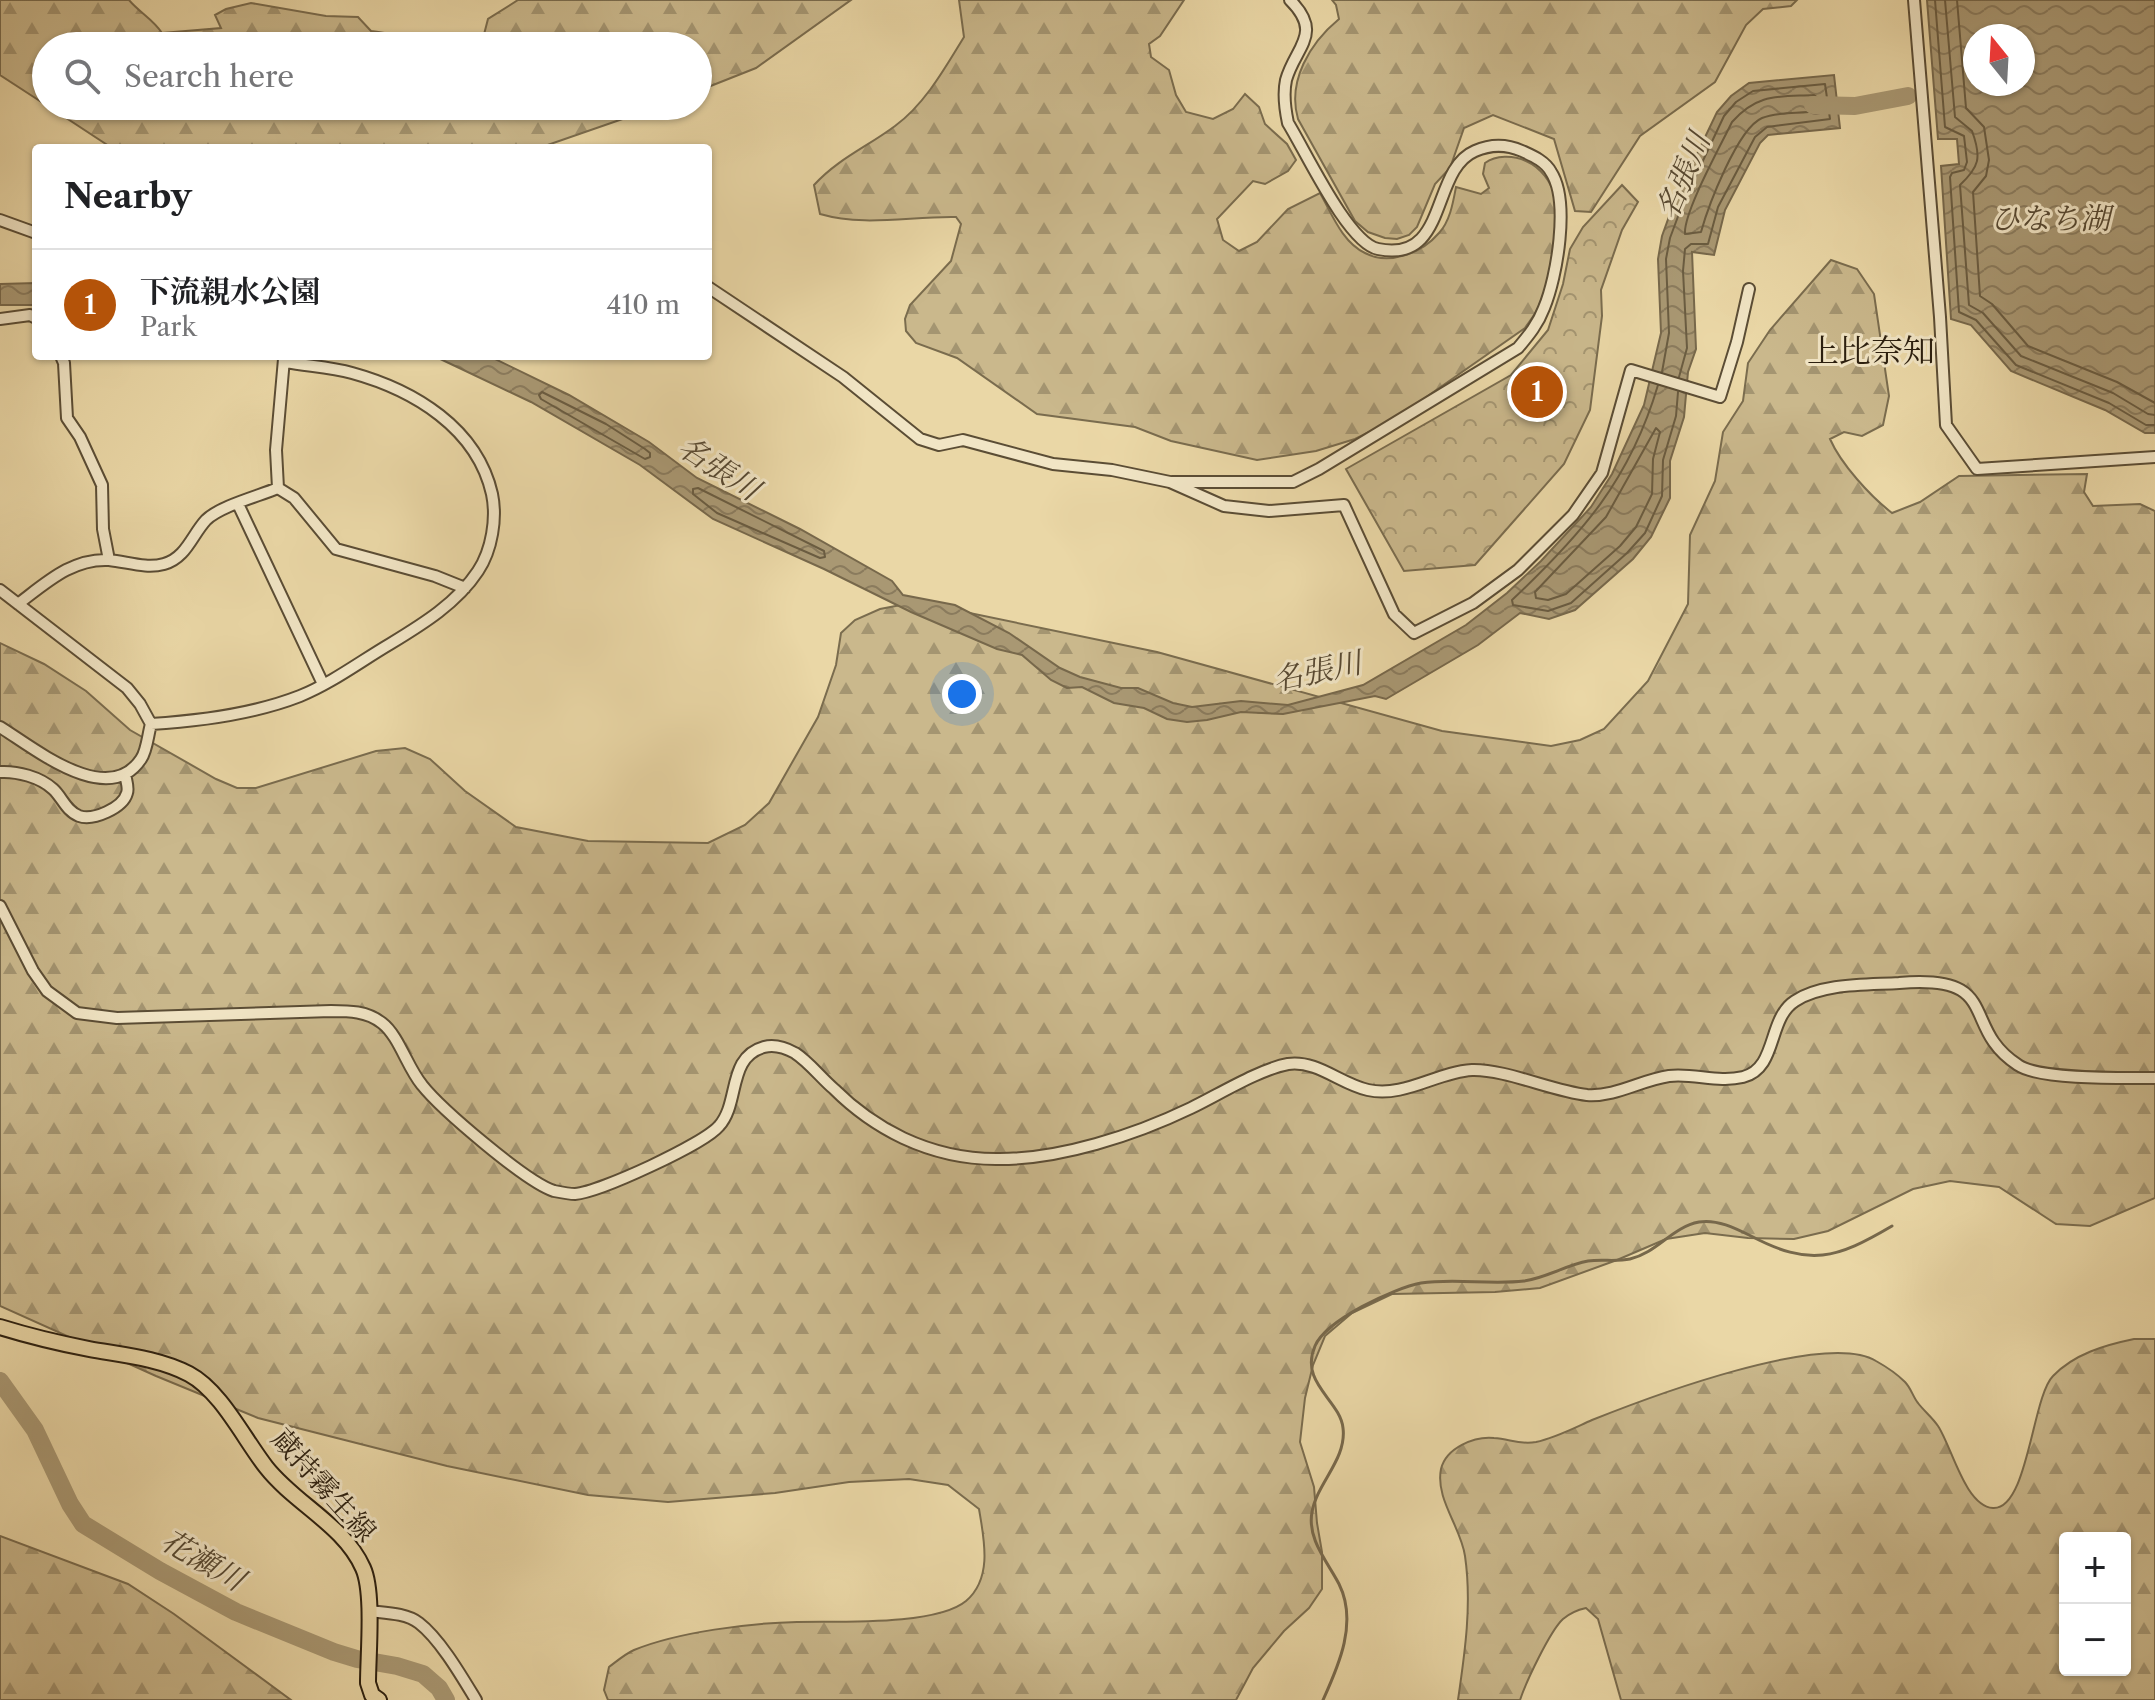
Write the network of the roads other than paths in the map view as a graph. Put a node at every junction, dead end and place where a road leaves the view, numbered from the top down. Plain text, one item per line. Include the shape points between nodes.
1 (1290, 0) edge
2 (1914, 0) edge
3 (0, 220) edge
4 (32, 232) edge
5 (1749, 289) dead end
6 (712, 290) edge
7 (32, 316) edge
8 (0, 319) edge
9 (63, 360) edge
10 (284, 360) edge
11 (289, 360) edge
12 (2155, 457) edge
13 (1170, 482) junction
14 (278, 488) junction
15 (238, 504) junction
16 (109, 560) junction
17 (465, 588) junction
18 (0, 590) edge
19 (18, 604) junction
20 (323, 684) junction
21 (151, 724) junction
22 (0, 727) edge
23 (0, 772) edge
24 (125, 774) junction
25 (0, 906) edge
26 (2155, 1078) edge
27 (0, 1327) edge
28 (369, 1611) junction
29 (379, 1700) edge
30 (476, 1700) edge

1 - 13 street via 1306,33 1287,78 1288,123 1360,240 1375,249 1411,246 1433,224 1460,162 1477,150 1503,145 1545,164 1556,181 1560,233 1553,277 1534,330 1518,348 1319,469 1293,482
2 - 12 street via 1946,425 1977,469
3 - 4 street
5 - 13 street via 1720,397 1631,370 1602,473 1573,515 1518,570 1473,603 1414,633 1394,614 1344,505 1269,511 1224,506
6 - 13 street via 843,377 920,439 939,445 963,440 1053,464
7 - 8 street
9 - 16 street via 67,418 102,485
10 - 14 street
11 - 17 street via 384,385 433,410 471,445 488,475 494,507 491,539
14 - 15 street
14 - 17 street via 294,498 336,549
15 - 16 street via 207,519 185,550 166,563
15 - 20 street
16 - 19 street via 83,562 61,572
17 - 20 street via 431,619
18 - 19 street
19 - 21 street via 127,688
20 - 21 street via 266,706
21 - 24 street via 142,759
22 - 24 street via 89,778
23 - 24 street via 34,778 81,817 122,801 127,793
25 - 26 street via 47,991 77,1013 117,1018 331,1011 369,1015 385,1025 433,1098 533,1180 572,1194 608,1186 708,1137 727,1115 742,1064 767,1046 799,1056 847,1102 902,1138 957,1156 992,1159 1029,1159 1124,1134 1293,1063 1317,1067 1371,1091 1398,1090 1451,1072 1479,1070 1586,1095 1679,1075 1736,1079 1753,1074 1764,1063 1783,1012 1797,999 1831,989 1908,982 1960,988 1997,1045 2029,1071
27 - 28 main road, 蔵持霧生線 via 192,1375 268,1469 354,1552 364,1571
28 - 29 main road, 蔵持霧生線 via 368,1683
28 - 30 street via 418,1621

